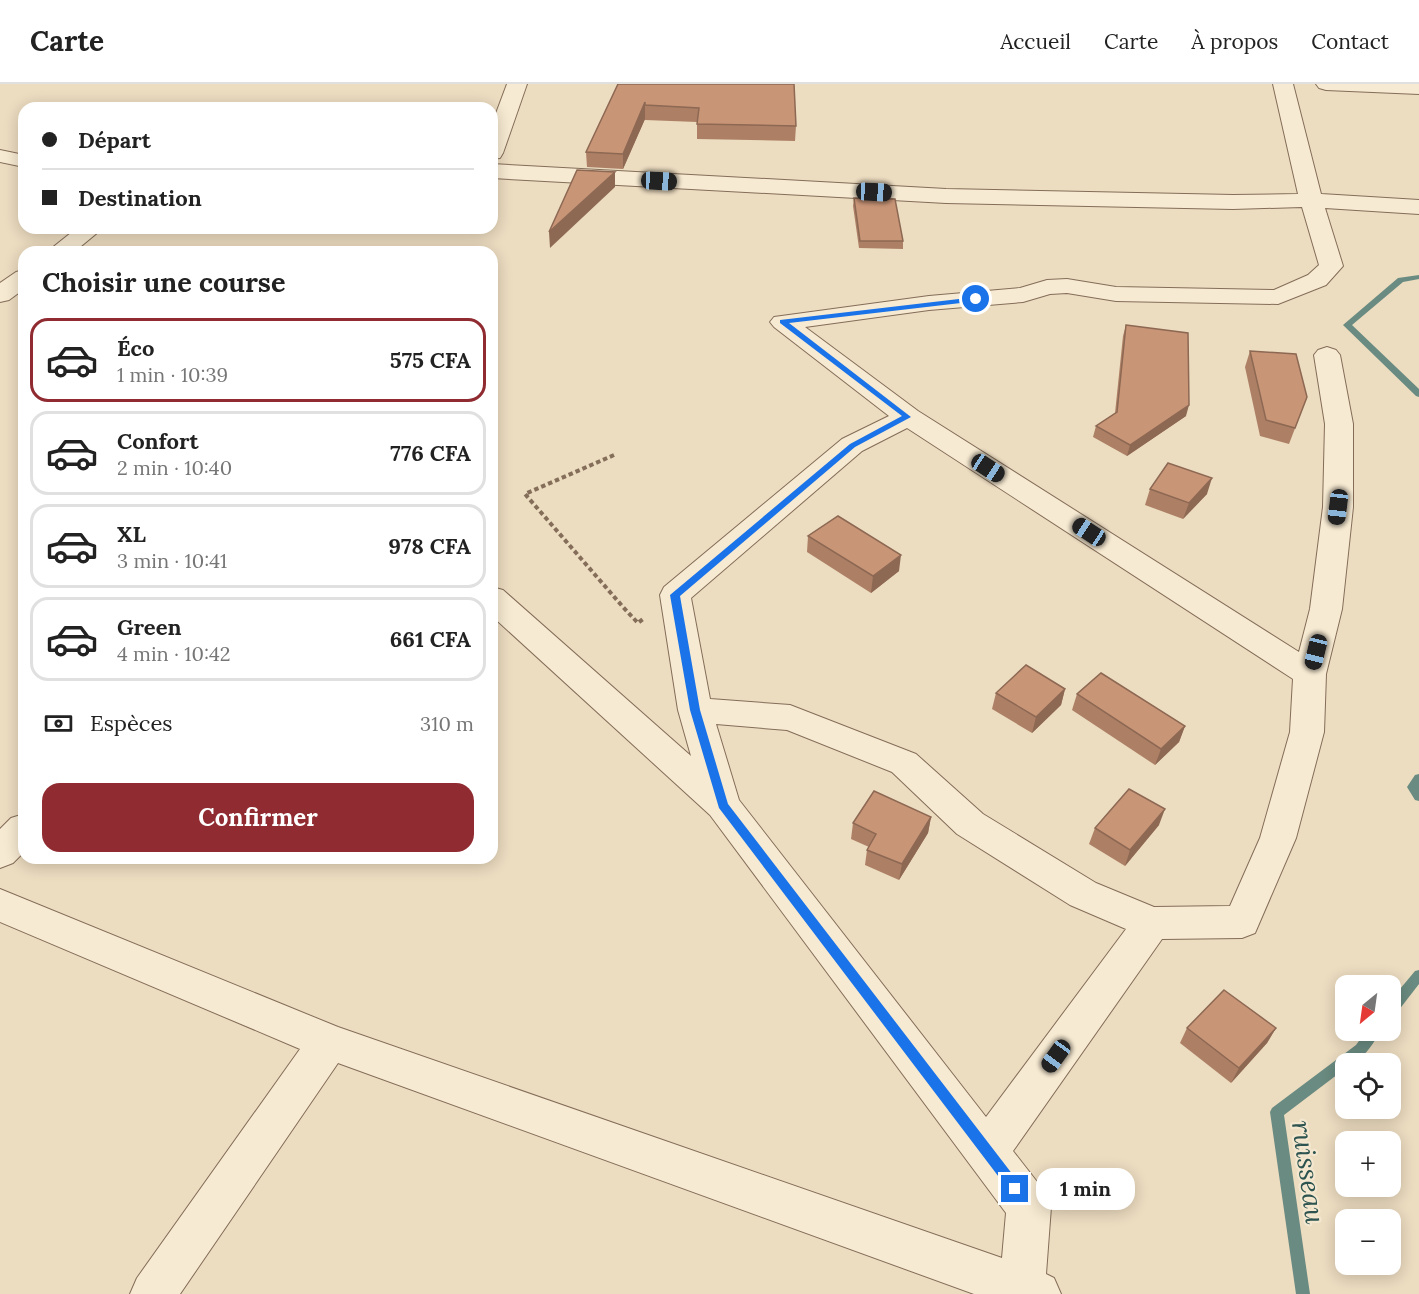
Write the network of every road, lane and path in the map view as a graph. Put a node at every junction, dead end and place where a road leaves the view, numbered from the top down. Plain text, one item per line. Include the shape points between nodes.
1 (517, 84) edge
2 (1283, 84) edge
3 (1326, 84) edge
4 (1419, 88) edge
5 (498, 136) edge
6 (0, 156) edge
7 (18, 160) edge
8 (498, 171) edge
9 (1311, 200) junction
10 (1419, 207) edge
11 (84, 234) edge
12 (67, 246) edge
13 (18, 282) edge
14 (0, 295) edge
15 (1327, 355) dead end
16 (908, 417) junction
17 (614, 455) dead end
18 (675, 595) junction
19 (498, 603) edge
20 (1310, 674) junction
21 (695, 710) junction
22 (723, 805) junction
23 (18, 834) edge
24 (0, 853) edge
25 (0, 905) edge
26 (1152, 923) junction
27 (329, 1042) junction
28 (987, 1151) junction
29 (1027, 1293) edge
30 (153, 1294) edge

1 - 5 street
2 - 9 street
3 - 4 street
6 - 7 street
8 - 9 street via 946,196
9 - 10 street
9 - 16 street via 1331,266 1317,280 1278,297 1116,294 1067,286 1047,287 1023,295 783,322
11 - 12 street
13 - 14 street
15 - 20 street via 1339,424 1338,507 1326,609
16 - 18 street via 852,446
16 - 20 street
17 - 18 path via 525,494 638,623
18 - 21 street
19 - 22 street
20 - 26 street via 1307,732 1290,795 1278,838 1242,922
21 - 22 street
21 - 26 street via 790,718 904,763 970,824 1083,894
22 - 28 street
23 - 24 street
25 - 27 street
26 - 28 street
27 - 29 street
27 - 30 street
28 - 29 street via 1029,1207

